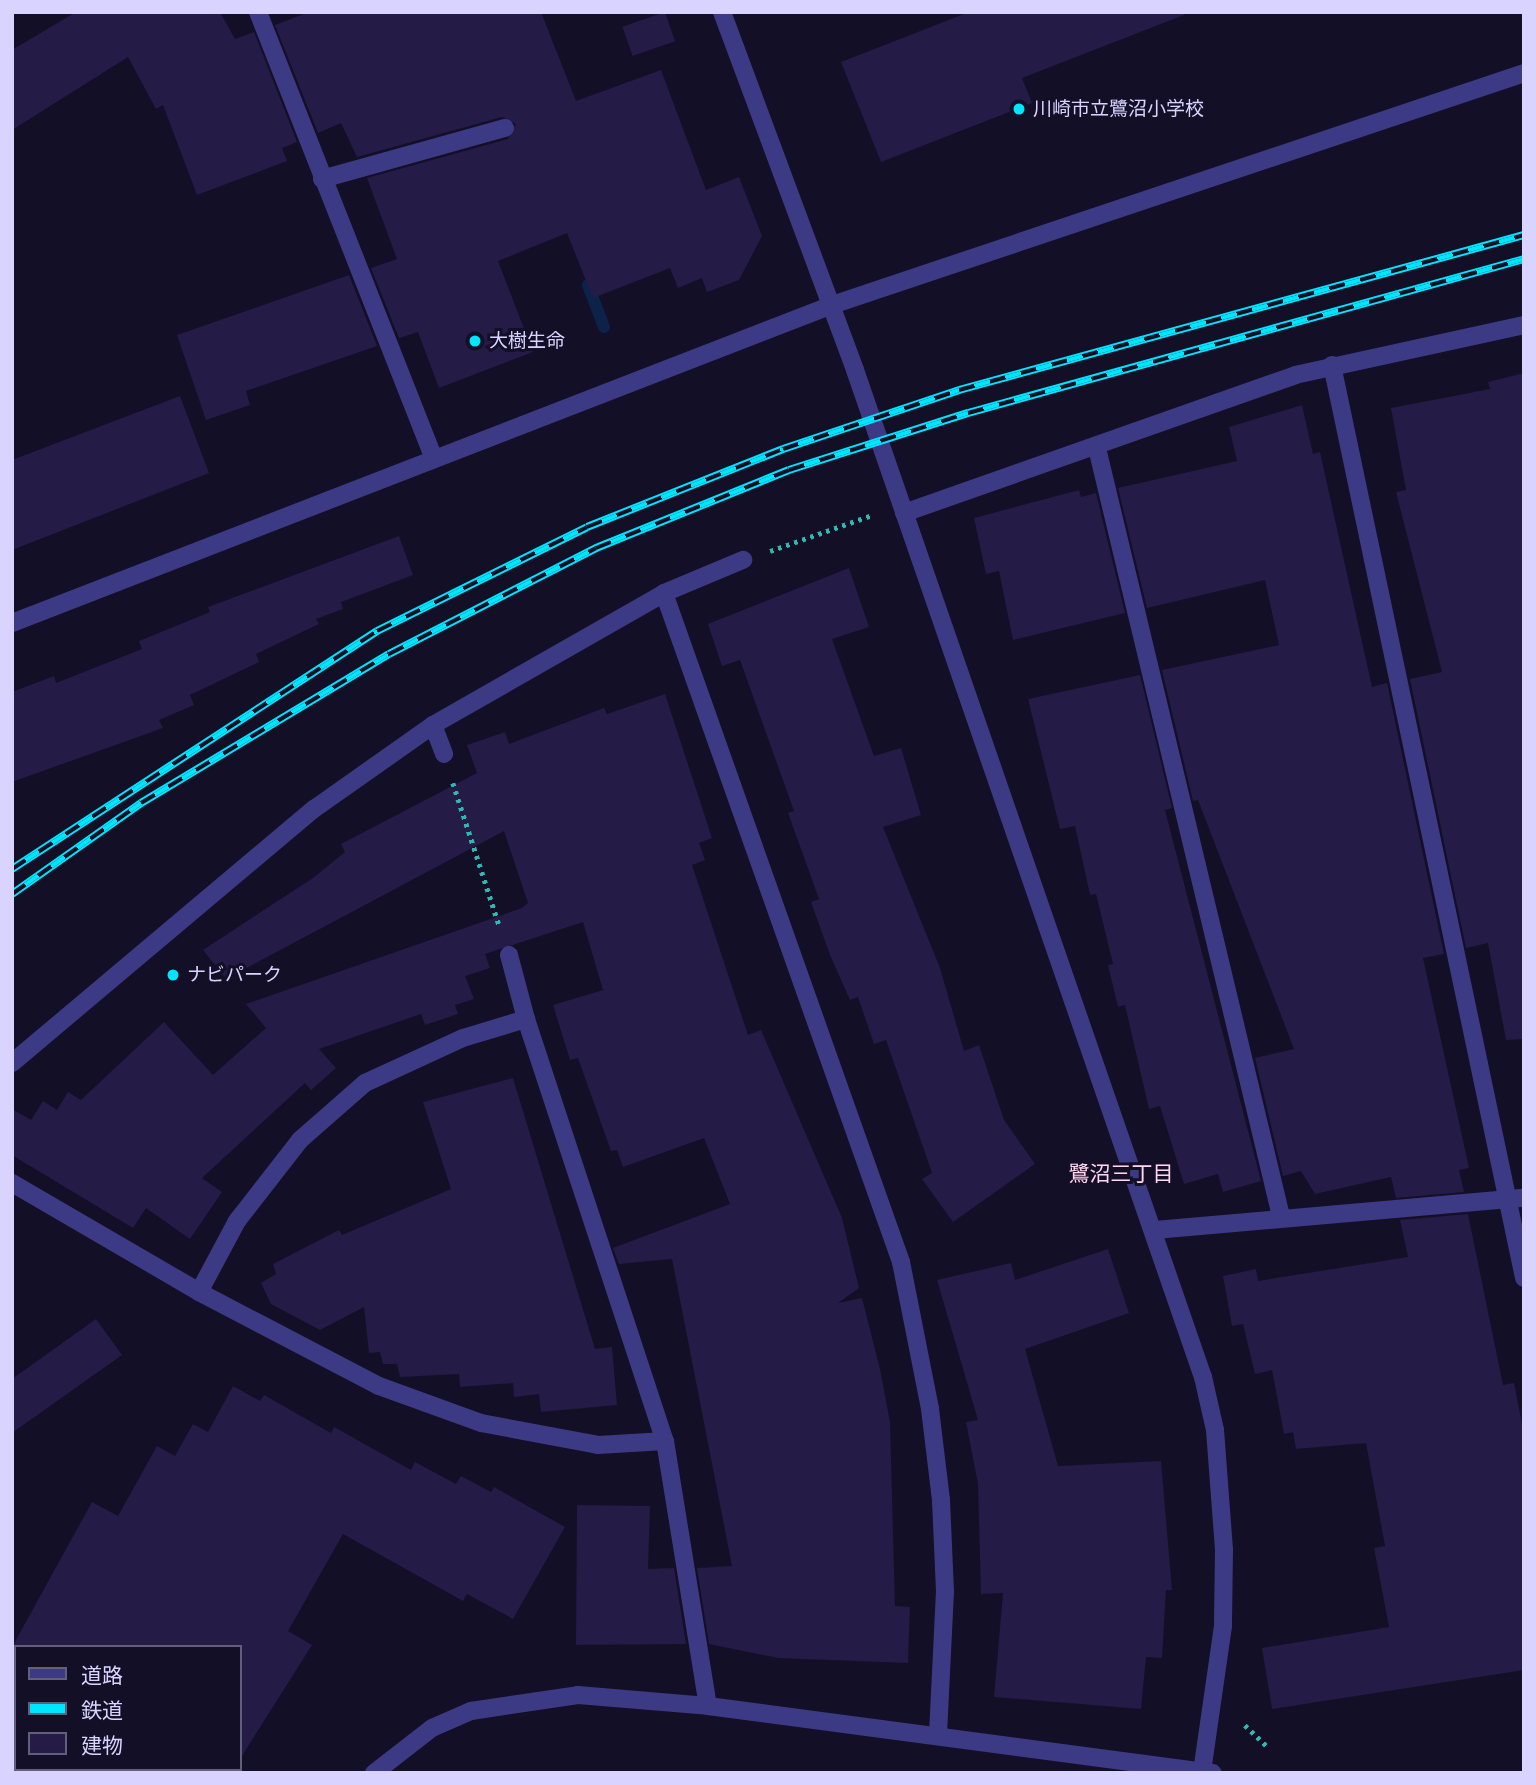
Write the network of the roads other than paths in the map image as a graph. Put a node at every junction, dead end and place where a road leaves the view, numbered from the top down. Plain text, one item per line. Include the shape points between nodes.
1 (258, 12) edge
2 (722, 12) edge
3 (1524, 74) edge
4 (505, 128) dead end
5 (322, 179) junction
6 (832, 305) junction
7 (1524, 325) edge
8 (1332, 365) junction
9 (1097, 448) junction
10 (434, 459) junction
11 (904, 513) junction
12 (743, 560) road end
13 (664, 593) junction
14 (12, 623) edge
15 (433, 725) junction
16 (444, 754) road end
17 (509, 955) road end
18 (526, 1019) junction
19 (12, 1063) edge
20 (12, 1183) edge
21 (1515, 1199) edge
22 (1281, 1216) junction
23 (1156, 1230) junction
24 (1524, 1278) edge
25 (199, 1292) junction
26 (664, 1441) junction
27 (708, 1706) junction
28 (937, 1735) junction
29 (1208, 1772) edge
30 (374, 1773) edge

1 - 5 street
2 - 6 street
3 - 6 street
4 - 5 street
5 - 10 street
6 - 10 street
6 - 11 street
7 - 8 street
8 - 9 street
8 - 21 street
9 - 11 street
9 - 22 street
10 - 14 street
11 - 23 street
12 - 13 street
13 - 15 street
13 - 28 street via 901,1262 930,1409 941,1500 945,1591
15 - 16 street
15 - 19 street via 314,809
17 - 18 street
18 - 25 street via 463,1038 365,1083 300,1140 237,1221
18 - 26 street
20 - 25 street
21 - 22 street
21 - 24 street
22 - 23 street
23 - 29 street via 1203,1377 1223,1496 1223,1626
25 - 26 street via 379,1386 481,1423 598,1446
26 - 27 street
27 - 28 street
27 - 30 street via 578,1695 525,1699 471,1711 432,1728
28 - 29 street

